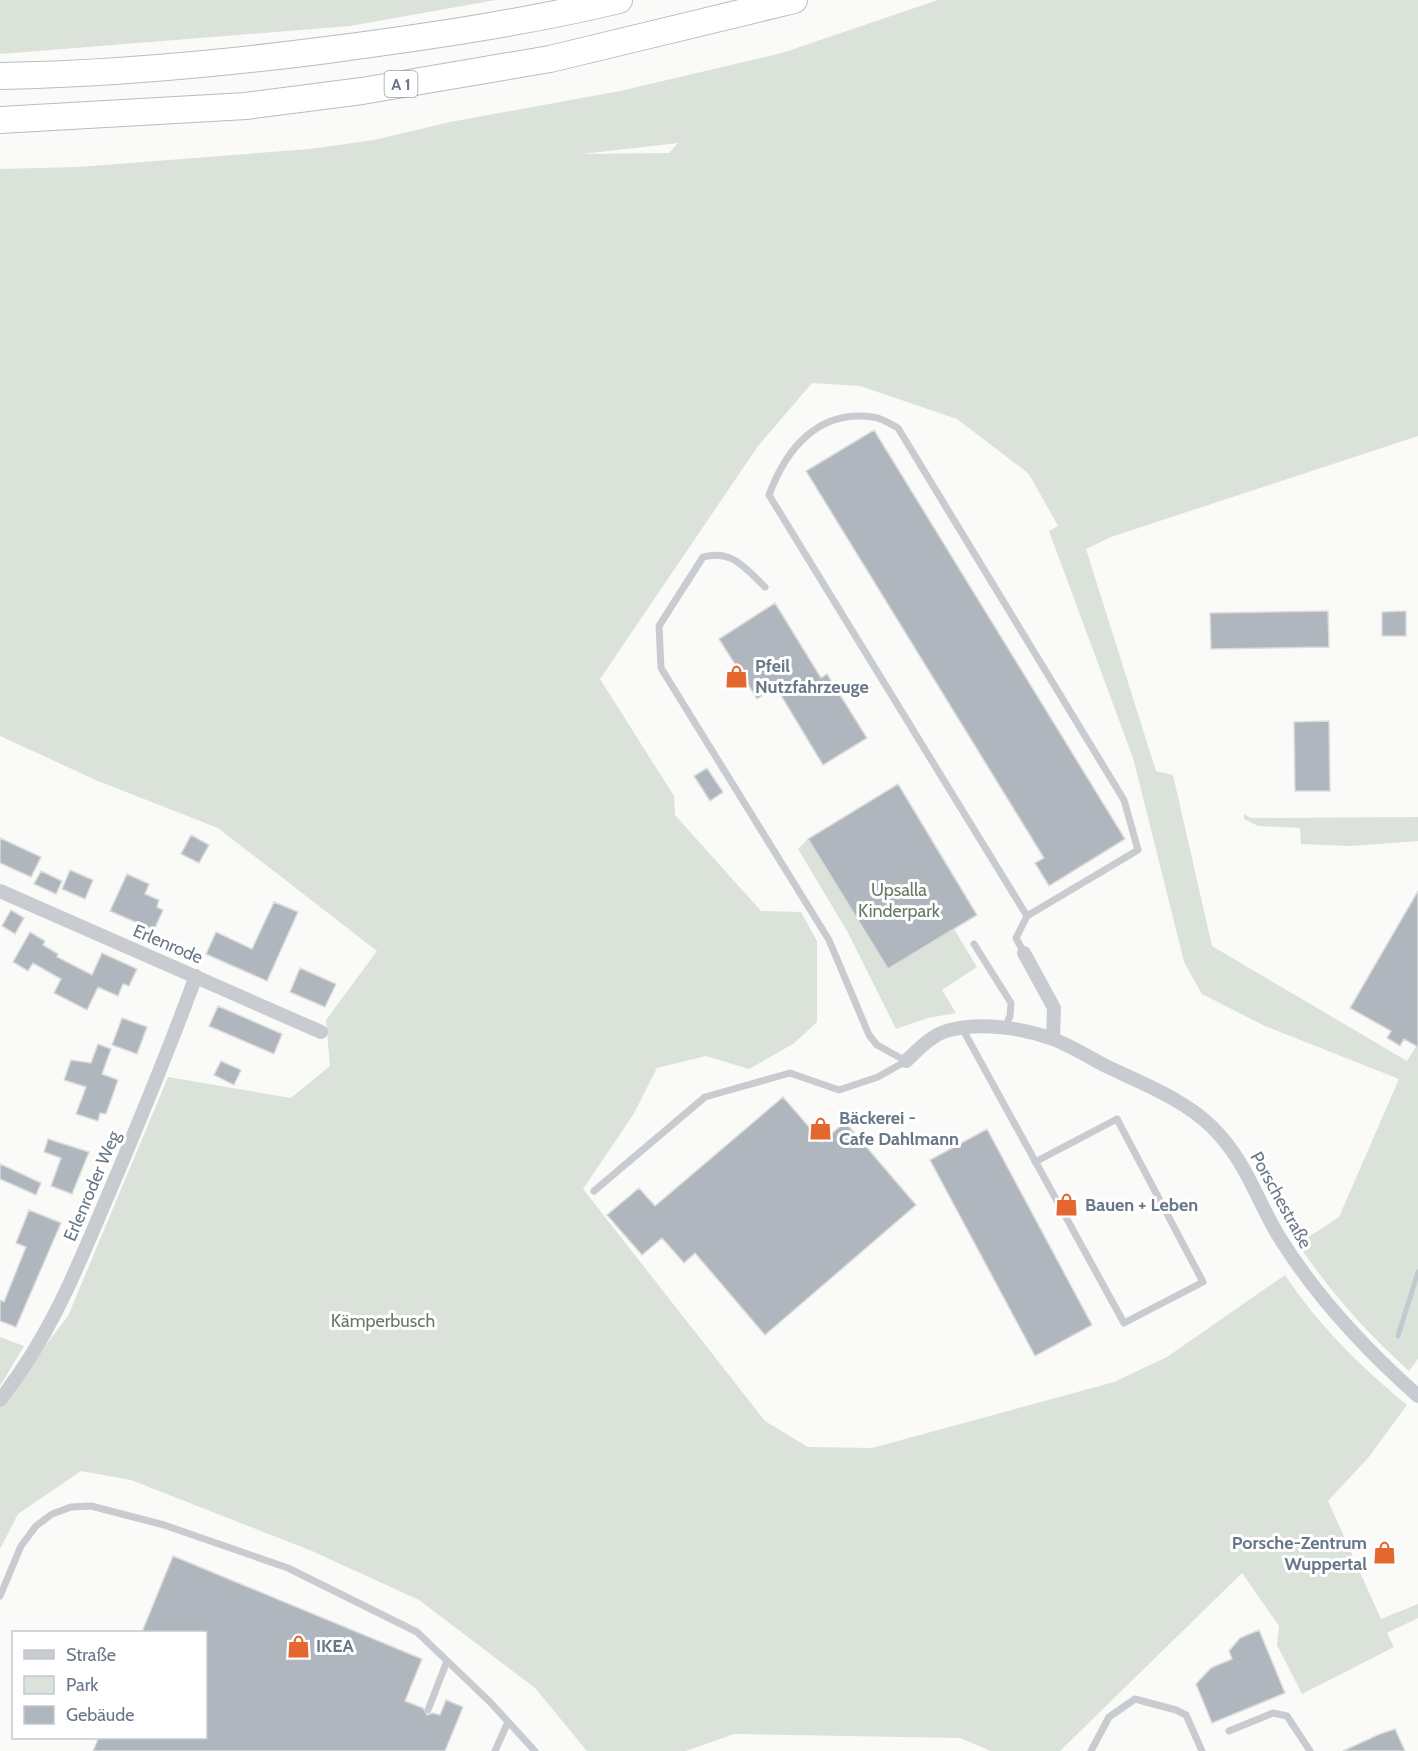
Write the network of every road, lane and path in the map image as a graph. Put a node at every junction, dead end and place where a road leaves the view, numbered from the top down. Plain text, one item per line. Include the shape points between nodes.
1 (619, 0) edge
2 (794, 0) edge
3 (0, 76) edge
4 (0, 120) edge
5 (765, 587) dead end
6 (0, 891) edge
7 (1027, 916) junction
8 (974, 944) dead end
9 (1024, 953) joint
10 (195, 976) junction
11 (962, 1028) junction
12 (1005, 1028) junction
13 (321, 1032) dead end
14 (1053, 1040) junction
15 (906, 1061) junction
16 (1035, 1162) junction
17 (594, 1191) dead end
18 (1418, 1396) edge
19 (0, 1400) edge
20 (0, 1596) edge
21 (447, 1661) junction
22 (428, 1710) dead end
23 (508, 1722) junction
24 (1229, 1731) dead end
25 (1094, 1749) edge
26 (495, 1751) edge
27 (535, 1751) edge
28 (1202, 1751) edge
29 (1310, 1751) edge

1 - 3 highway via 419,38 230,62 69,75
2 - 4 highway, A 1 via 550,59 362,91 246,106
5 - 15 lane via 727,555 704,557 659,626 661,668 829,940 869,1035
6 - 10 street, Erlenrode
7 - 7 lane via 1138,850 1124,800 898,428 875,417 844,418 822,425 807,432 795,447 778,471 769,495
7 - 9 lane via 1016,938
8 - 12 lane via 1011,1003
9 - 14 street via 1054,1008
10 - 13 street, Erlenrode
10 - 19 street, Erlenroder Weg via 163,1066 58,1311
11 - 12 street, Porschestraße
11 - 15 street, Porschestraße via 948,1030 924,1043
11 - 16 lane
12 - 14 street, Porschestraße
14 - 18 street, Porschestraße via 1172,1098 1210,1125 1233,1150 1277,1233 1320,1297
15 - 17 lane via 878,1077 839,1090 790,1073 705,1096
16 - 16 lane via 1117,1119 1203,1282 1124,1323
20 - 21 lane via 21,1546 36,1526 71,1507 91,1506 164,1525 288,1568 417,1632
21 - 22 lane
21 - 23 lane
23 - 26 lane
23 - 27 lane
24 - 29 lane via 1273,1713 1287,1716
25 - 28 lane via 1110,1717 1135,1699 1185,1715

